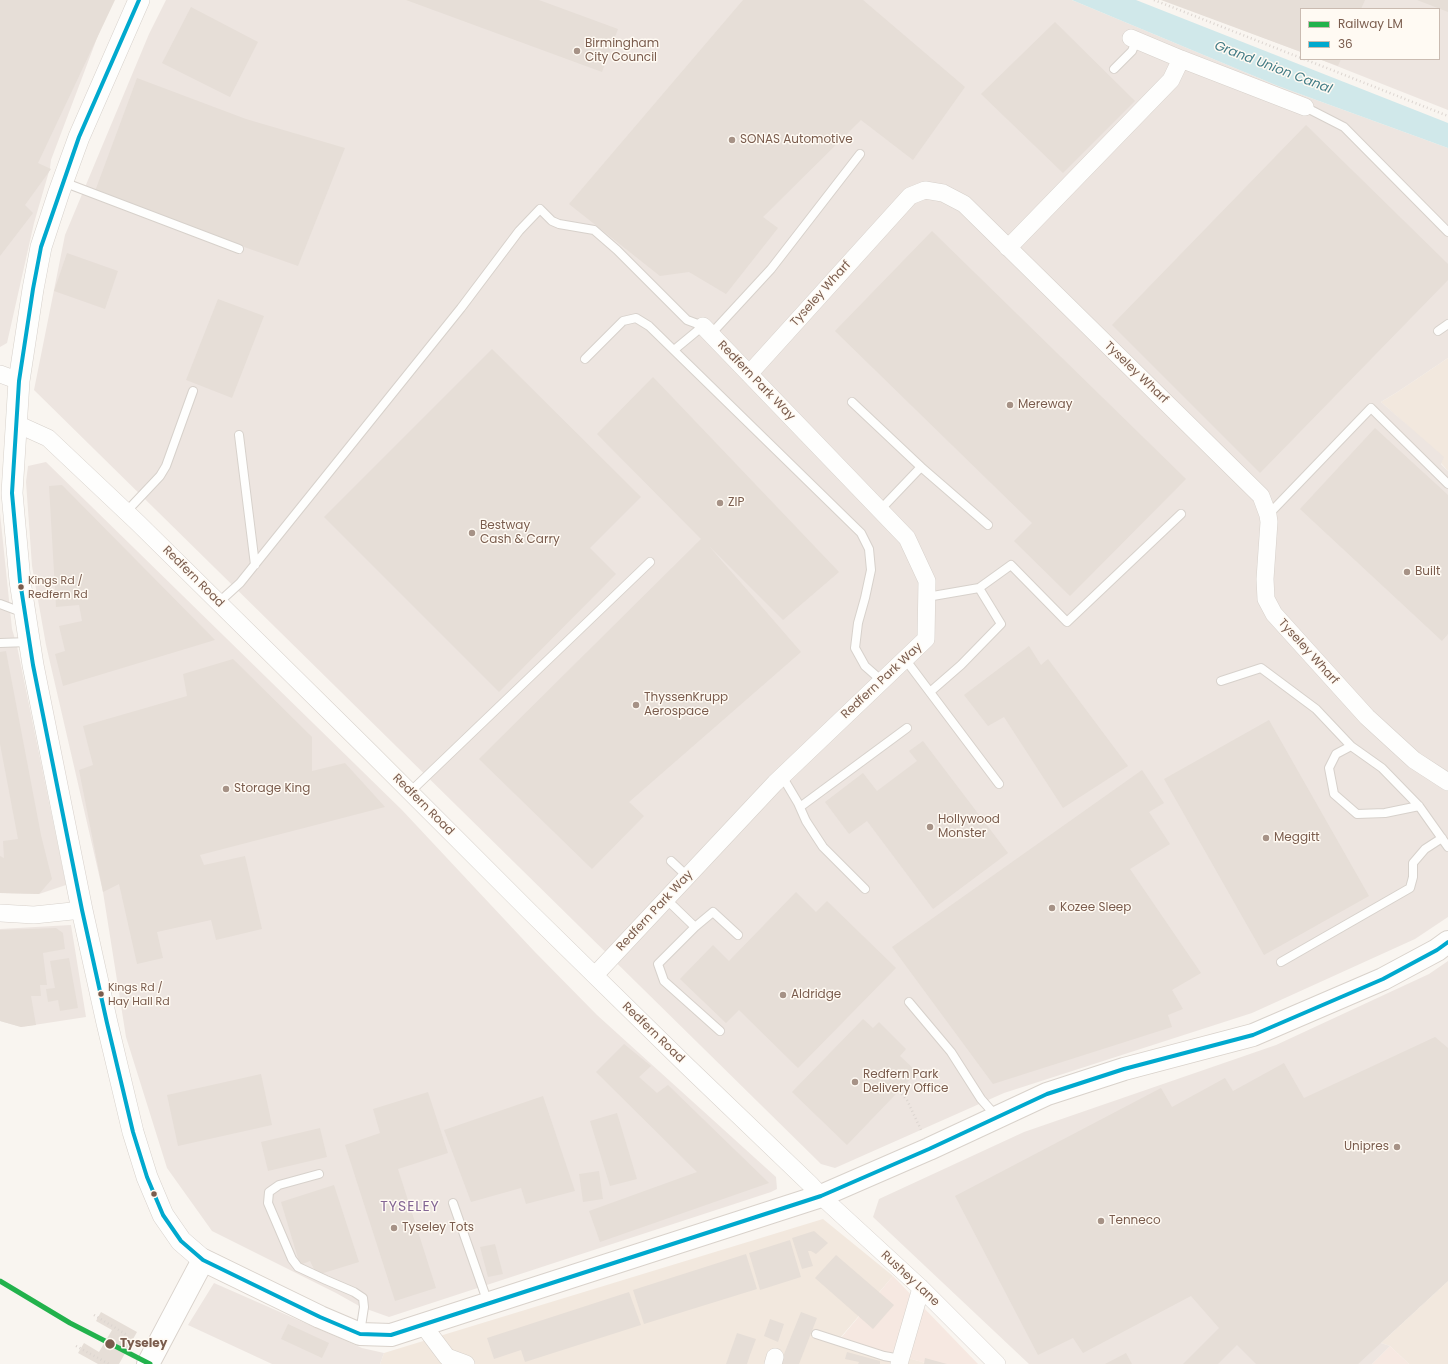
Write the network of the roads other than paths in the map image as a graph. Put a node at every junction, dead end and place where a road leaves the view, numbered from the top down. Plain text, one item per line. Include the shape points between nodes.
1 (139, 0) edge
2 (1134, 39) joint
3 (1181, 59) junction
4 (1114, 69) dead end
5 (1305, 107) joint
6 (860, 154) dead end
7 (62, 182) junction
8 (1448, 232) edge
9 (1008, 248) junction
10 (239, 249) dead end
11 (1448, 324) edge
12 (707, 330) junction
13 (1438, 331) dead end
14 (674, 350) junction
15 (586, 359) dead end
16 (0, 374) edge
17 (750, 374) junction
18 (19, 381) junction
19 (193, 392) dead end
20 (852, 402) dead end
21 (17, 424) junction
22 (239, 435) dead end
23 (921, 467) junction
24 (1448, 484) edge
25 (880, 510) junction
26 (126, 512) junction
27 (1181, 514) dead end
28 (1268, 515) junction
29 (988, 525) dead end
30 (650, 562) dead end
31 (255, 565) junction
32 (979, 588) junction
33 (927, 597) junction
34 (218, 602) junction
35 (0, 604) edge
36 (25, 614) junction
37 (29, 642) junction
38 (0, 643) edge
39 (905, 659) junction
40 (882, 681) junction
41 (1221, 681) dead end
42 (930, 692) junction
43 (907, 728) dead end
44 (1351, 746) junction
45 (782, 776) junction
46 (1448, 782) edge
47 (999, 784) dead end
48 (410, 792) junction
49 (1419, 806) junction
50 (800, 807) junction
51 (1442, 838) junction
52 (1448, 847) edge
53 (671, 861) dead end
54 (687, 876) junction
55 (864, 889) dead end
56 (666, 899) junction
57 (82, 910) junction
58 (0, 913) edge
59 (695, 927) junction
60 (738, 935) dead end
61 (1448, 942) edge
62 (1281, 962) dead end
63 (595, 975) junction
64 (909, 1002) dead end
65 (720, 1031) dead end
66 (996, 1117) junction
67 (319, 1174) dead end
68 (821, 1196) junction
69 (453, 1203) dead end
70 (203, 1260) junction
71 (920, 1288) junction
72 (488, 1303) junction
73 (423, 1325) junction
74 (360, 1334) junction
75 (816, 1334) dead end
76 (900, 1362) edge
77 (148, 1364) edge
78 (466, 1364) edge
79 (997, 1364) edge

1 - 7 street
2 - 3 street
2 - 4 lane via 1132,51
3 - 5 street
3 - 9 street via 1171,80
5 - 8 lane via 1344,127
6 - 12 lane via 771,269
7 - 10 lane
7 - 18 street via 41,247 32,289
9 - 17 street, Tyseley Wharf via 964,204 942,193 925,190 910,196
9 - 28 street, Tyseley Wharf via 1261,496
11 - 13 lane
12 - 14 lane
12 - 17 street, Redfern Park Way
12 - 31 lane via 687,320 594,230 559,224 540,209 519,231 461,308
14 - 15 lane via 649,326 636,318 623,321
14 - 40 lane via 861,532 869,549 871,570 858,623 855,648 866,666
16 - 18 street
17 - 25 street, Redfern Park Way
18 - 21 street
19 - 26 lane via 166,466 160,476
20 - 23 lane
21 - 26 street, Redfern Road via 48,438
21 - 36 street via 12,493
22 - 31 lane
23 - 25 lane
23 - 29 lane
24 - 28 lane via 1371,408
25 - 33 street, Redfern Park Way via 907,538 927,581
26 - 34 street, Redfern Road
27 - 32 lane via 1067,622 1011,565
28 - 46 street, Tyseley Wharf via 1266,599 1274,614 1367,717 1414,760
30 - 48 lane
31 - 34 lane via 240,583
32 - 33 lane
32 - 42 lane via 1001,624
33 - 39 street, Redfern Park Way via 926,639
34 - 48 street, Redfern Road
35 - 36 lane
36 - 37 street
37 - 38 lane
37 - 57 street
39 - 40 street, Redfern Park Way
39 - 42 lane
40 - 45 street, Redfern Park Way
41 - 44 lane via 1261,668 1316,709
42 - 47 lane
43 - 50 lane
44 - 49 lane via 1382,768
44 - 49 lane via 1336,754 1329,768 1334,794 1358,814 1385,813
45 - 50 lane
45 - 54 street, Redfern Park Way
48 - 63 street, Redfern Road
49 - 51 lane
50 - 55 lane via 822,847
51 - 52 lane
51 - 62 lane via 1425,849 1412,863 1410,888
53 - 54 lane
54 - 56 street, Redfern Park Way
56 - 59 lane
56 - 63 street, Redfern Park Way
57 - 58 street via 34,915
57 - 70 street via 131,1125 147,1176 163,1215 181,1241
59 - 60 lane via 713,912
59 - 65 lane via 658,964 664,981
61 - 66 main road via 1383,979 1253,1035 1124,1069 1048,1094
63 - 68 street, Redfern Road
64 - 66 lane via 951,1052 981,1099
66 - 68 main road
67 - 74 lane via 279,1185 269,1192 268,1203 292,1259 298,1267 363,1298
68 - 71 street, Rushey Lane
68 - 72 main road
69 - 72 lane
70 - 74 main road
70 - 77 main road
71 - 76 street
71 - 79 street, Rushey Lane
72 - 73 main road
73 - 74 main road via 391,1335
73 - 78 street via 447,1358
75 - 76 lane

